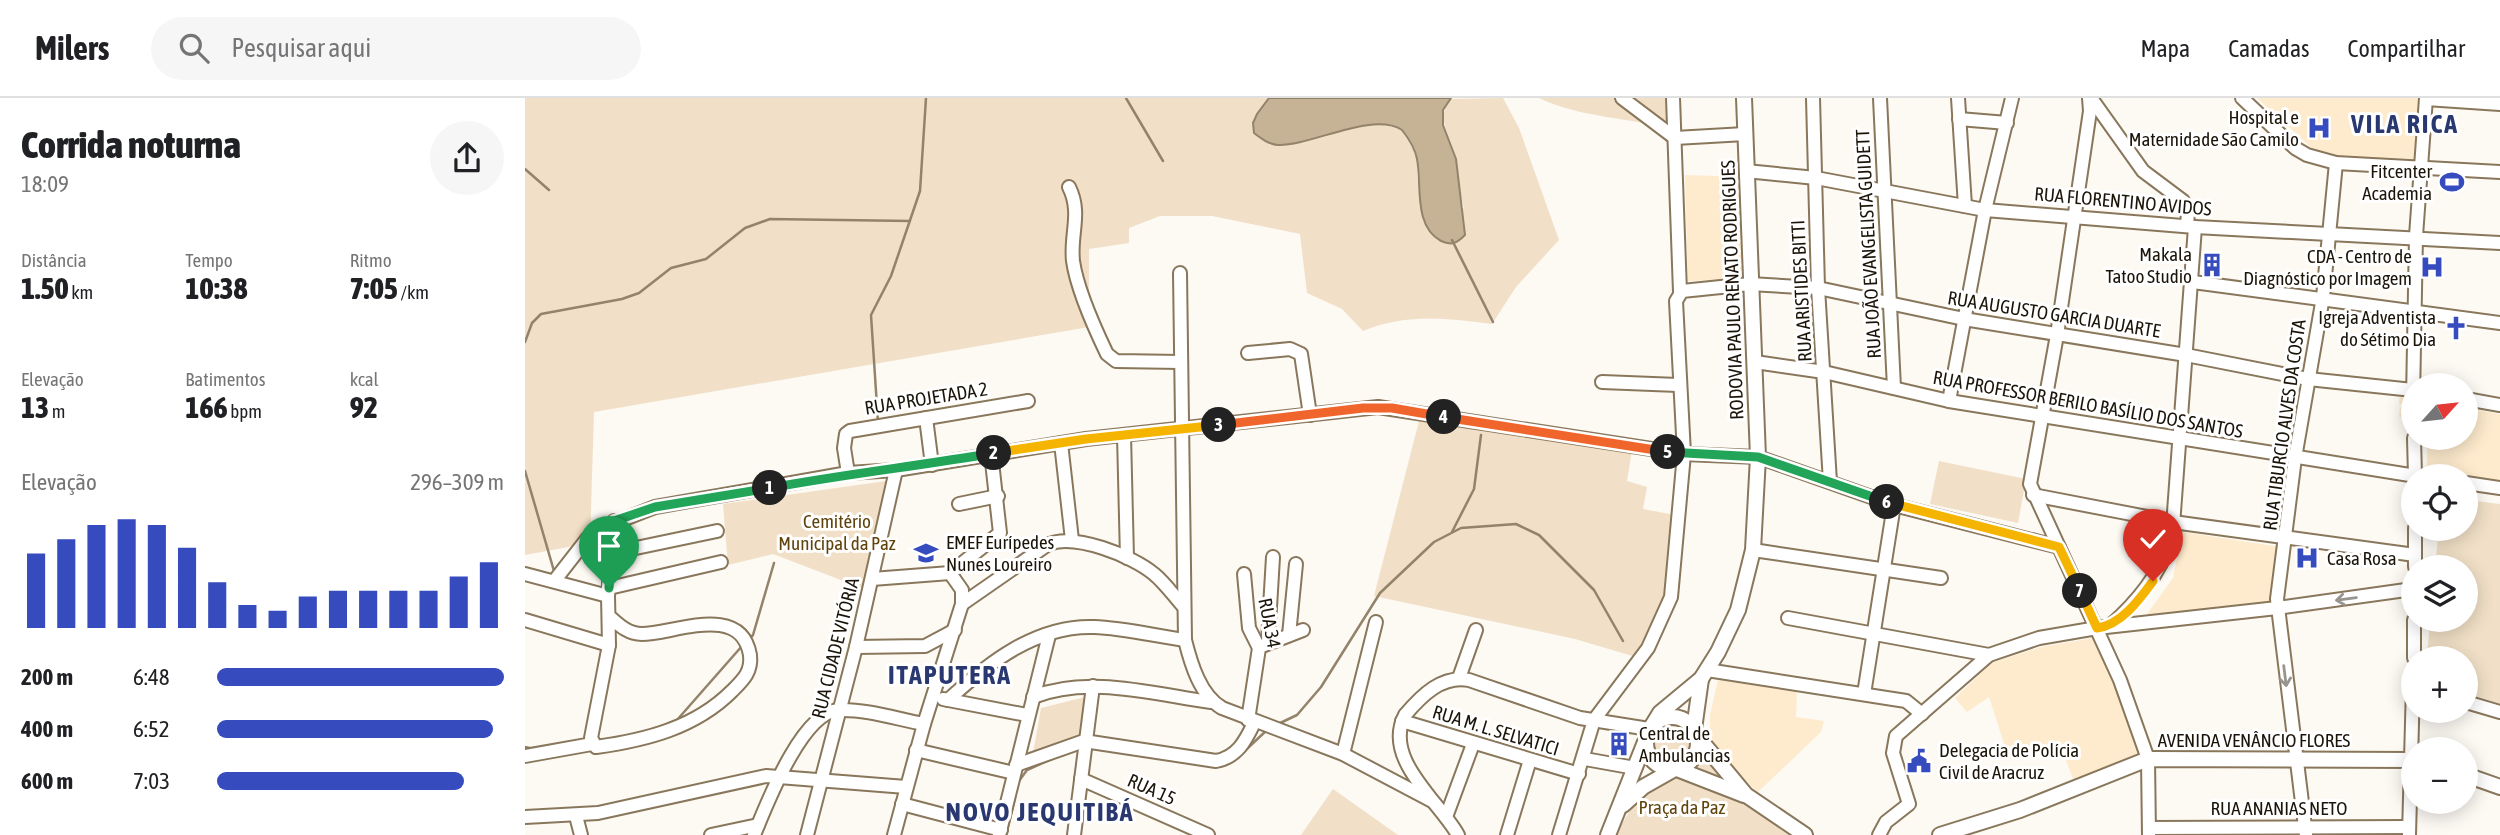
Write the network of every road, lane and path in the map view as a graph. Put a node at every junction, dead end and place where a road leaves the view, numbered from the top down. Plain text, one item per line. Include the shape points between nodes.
1 (1622, 98) edge
2 (1673, 98) edge
3 (1744, 98) edge
4 (1813, 98) edge
5 (1880, 98) edge
6 (1958, 98) edge
7 (2012, 98) edge
8 (2090, 98) edge
9 (2242, 98) edge
10 (2426, 99) edge
11 (2480, 101) edge
12 (2500, 104) edge
13 (1959, 119) junction
14 (2007, 123) junction
15 (1745, 134) junction
16 (1675, 138) junction
17 (2336, 163) junction
18 (2420, 167) junction
19 (1746, 171) junction
20 (2500, 172) edge
21 (1816, 178) junction
22 (1069, 187) dead end
23 (1883, 192) junction
24 (1965, 206) junction
25 (1985, 209) junction
26 (2074, 217) junction
27 (2191, 227) junction
28 (2331, 234) junction
29 (2416, 236) junction
30 (2500, 243) edge
31 (1180, 273) dead end
32 (2193, 282) junction
33 (1749, 285) junction
34 (1818, 288) junction
35 (1685, 291) junction
36 (2323, 297) junction
37 (1891, 305) junction
38 (2416, 310) junction
39 (1964, 320) junction
40 (2500, 323) edge
41 (2057, 335) junction
42 (1248, 353) dead end
43 (2186, 355) junction
44 (1181, 362) junction
45 (1755, 362) junction
46 (1825, 372) junction
47 (2414, 373) edge
48 (2308, 379) junction
49 (1602, 382) dead end
50 (1678, 385) junction
51 (1894, 388) junction
52 (2401, 389) edge
53 (1028, 401) dead end
54 (1949, 401) junction
55 (2478, 401) edge
56 (2500, 405) edge
57 (1310, 415) junction
58 (2040, 416) junction
59 (926, 418) junction
60 (1183, 429) junction
61 (1124, 435) junction
62 (2179, 439) junction
63 (1061, 443) junction
64 (992, 453) junction
65 (1684, 454) junction
66 (1758, 457) junction
67 (2295, 458) junction
68 (932, 465) junction
69 (896, 470) junction
70 (848, 473) junction
71 (2401, 474) edge
72 (1830, 482) junction
73 (2478, 485) edge
74 (2500, 488) edge
75 (2033, 495) junction
76 (998, 496) junction
77 (959, 504) dead end
78 (1894, 505) junction
79 (614, 521) junction
80 (2173, 522) junction
81 (717, 531) dead end
82 (2286, 539) junction
83 (1072, 540) junction
84 (2059, 547) junction
85 (1753, 551) junction
86 (612, 553) junction
87 (1273, 557) dead end
88 (1127, 558) junction
89 (2401, 559) edge
90 (721, 562) dead end
91 (1296, 564) dead end
92 (1883, 569) junction
93 (950, 573) junction
94 (525, 574) edge
95 (1244, 574) dead end
96 (1941, 578) dead end
97 (872, 579) junction
98 (555, 580) junction
99 (2401, 591) edge
100 (609, 592) junction
101 (962, 604) junction
102 (1183, 606) junction
103 (2277, 608) junction
104 (610, 617) junction
105 (1788, 618) dead end
106 (525, 620) edge
107 (1375, 622) dead end
108 (2104, 627) junction
109 (955, 630) junction
110 (1303, 630) dead end
111 (1476, 630) dead end
112 (1874, 632) junction
113 (1049, 635) junction
114 (1289, 635) junction
115 (1185, 640) junction
116 (609, 645) junction
117 (1263, 645) junction
118 (856, 647) junction
119 (1989, 655) junction
120 (1704, 674) junction
121 (1459, 678) junction
122 (1093, 687) junction
123 (1864, 694) junction
124 (933, 697) junction
125 (1033, 697) junction
126 (948, 700) junction
127 (1211, 702) junction
128 (2478, 706) edge
129 (840, 710) junction
130 (2500, 712) edge
131 (1922, 714) junction
132 (1027, 715) junction
133 (1594, 720) junction
134 (1251, 721) junction
135 (1402, 721) junction
136 (924, 724) junction
137 (1649, 732) junction
138 (1695, 732) junction
139 (1084, 741) junction
140 (1473, 744) junction
141 (594, 746) junction
142 (916, 750) junction
143 (1343, 754) junction
144 (525, 756) edge
145 (2294, 758) junction
146 (1585, 759) junction
147 (2148, 759) junction
148 (1529, 760) junction
149 (2401, 760) edge
150 (1635, 768) junction
151 (1015, 769) junction
152 (1675, 769) junction
153 (1580, 774) junction
154 (780, 777) junction
155 (1081, 779) junction
156 (2478, 779) edge
157 (820, 781) junction
158 (906, 787) junction
159 (2500, 787) edge
160 (1746, 795) junction
161 (1431, 801) junction
162 (902, 804) junction
163 (1620, 808) junction
164 (576, 816) junction
165 (525, 817) edge
166 (1446, 817) junction
167 (756, 830) edge
168 (2149, 831) edge
169 (2305, 831) edge
170 (2409, 831) edge
171 (1000, 832) edge
172 (1961, 832) edge
173 (581, 835) edge
174 (711, 835) edge
175 (807, 835) edge
176 (894, 835) edge
177 (1074, 835) edge
178 (1208, 835) edge
179 (1458, 835) edge
180 (1507, 835) edge
181 (1559, 835) edge
182 (1608, 835) edge
183 (1805, 835) edge
184 (1879, 835) edge
185 (1940, 835) edge

1 - 16 street
2 - 16 street
3 - 15 main road, RODOVIA PAULO RENATO RODRIGUES
4 - 21 street, RUA ARISTIDES BITTI
5 - 23 street, RUA JOÃO EVANGELISTA GUIDETT
6 - 13 street
7 - 14 street
8 - 26 street
8 - 27 street via 2143,171 2183,201
9 - 17 street via 2295,148
10 - 11 street
10 - 18 street
11 - 12 street
13 - 14 street
13 - 24 street
14 - 25 street
15 - 16 street
15 - 19 main road, RODOVIA PAULO RENATO RODRIGUES
16 - 35 street
17 - 18 street
17 - 28 street, RUA TIBURCIO ALVES DA COSTA
18 - 20 street
18 - 29 street
19 - 21 street, RUA FLORENTINO AVIDOS
19 - 33 main road, RODOVIA PAULO RENATO RODRIGUES
21 - 23 street, RUA FLORENTINO AVIDOS
21 - 34 street, RUA ARISTIDES BITTI
22 - 44 street via 1077,205 1073,251 1077,277 1107,354 1125,362
23 - 24 street, RUA FLORENTINO AVIDOS
23 - 37 street, RUA JOÃO EVANGELISTA GUIDETT
24 - 25 street, RUA FLORENTINO AVIDOS
25 - 26 street, RUA FLORENTINO AVIDOS
25 - 39 street
26 - 27 street, RUA FLORENTINO AVIDOS
26 - 41 street
27 - 28 street, RUA FLORENTINO AVIDOS
27 - 32 street
28 - 29 street, RUA FLORENTINO AVIDOS
28 - 36 street, RUA TIBURCIO ALVES DA COSTA
29 - 30 street, RUA FLORENTINO AVIDOS
29 - 38 street
31 - 44 street
32 - 36 street
32 - 43 street
33 - 34 street, RUA AUGUSTO GARCIA DUARTE
33 - 35 street, RUA AUGUSTO GARCIA DUARTE
33 - 45 main road, RODOVIA PAULO RENATO RODRIGUES
34 - 37 street, RUA AUGUSTO GARCIA DUARTE
34 - 46 street, RUA ARISTIDES BITTI
35 - 50 street via 1676,301
36 - 38 street
36 - 48 street, RUA TIBURCIO ALVES DA COSTA
37 - 39 street, RUA AUGUSTO GARCIA DUARTE
37 - 51 street, RUA JOÃO EVANGELISTA GUIDETT
38 - 40 street
38 - 47 street
39 - 41 street, RUA AUGUSTO GARCIA DUARTE
39 - 54 street
41 - 43 street, RUA AUGUSTO GARCIA DUARTE
41 - 58 street
42 - 57 street via 1290,349 1301,354
43 - 48 street, RUA AUGUSTO GARCIA DUARTE
43 - 62 street
44 - 60 street
45 - 46 street, RUA PROFESSOR BERILO BASÍLIO DOS SANTOS
45 - 66 main road, RODOVIA PAULO RENATO RODRIGUES
46 - 51 street, RUA PROFESSOR BERILO BASÍLIO DOS SANTOS
46 - 72 street, RUA ARISTIDES BITTI
48 - 52 street, RUA AUGUSTO GARCIA DUARTE
48 - 67 street, RUA TIBURCIO ALVES DA COSTA
49 - 50 street
50 - 65 street
51 - 54 street, RUA PROFESSOR BERILO BASÍLIO DOS SANTOS
53 - 59 street, RUA PROJETADA 2
54 - 58 street, RUA PROFESSOR BERILO BASÍLIO DOS SANTOS
55 - 56 street
57 - 60 street
57 - 65 street via 1392,408
58 - 62 street, RUA PROFESSOR BERILO BASÍLIO DOS SANTOS
58 - 75 street via 2031,470
59 - 68 street
59 - 70 street, RUA PROJETADA 2 via 846,434
60 - 61 street
60 - 102 street
61 - 63 street
61 - 88 street
62 - 67 street, RUA PROFESSOR BERILO BASÍLIO DOS SANTOS
62 - 80 street
63 - 64 street
63 - 83 street
64 - 68 street
64 - 76 street
65 - 66 street
65 - 133 street via 1671,597 1648,648
66 - 72 street
66 - 85 main road, RODOVIA PAULO RENATO RODRIGUES
67 - 71 street, RUA PROFESSOR BERILO BASÍLIO DOS SANTOS
67 - 82 street, RUA TIBURCIO ALVES DA COSTA
68 - 69 street
69 - 70 street
69 - 97 street, RUA CIDADE VITÓRIA
70 - 79 street via 655,507
72 - 78 street
73 - 74 street
75 - 80 street
75 - 84 street
76 - 77 street
76 - 93 street via 1000,533
78 - 84 street
78 - 92 street
79 - 86 street
79 - 98 street via 587,539
80 - 82 street
80 - 108 street via 2172,540 2153,581 2140,599
81 - 86 street
82 - 89 street
82 - 103 street, RUA TIBURCIO ALVES DA COSTA
83 - 88 street
83 - 101 street via 1047,545
84 - 108 street
85 - 92 street
85 - 120 main road, RODOVIA PAULO RENATO RODRIGUES via 1738,610
86 - 100 street
87 - 117 street
88 - 102 street via 1153,573
90 - 100 street
91 - 114 street
92 - 96 street
92 - 112 street
93 - 97 street
93 - 101 street via 962,590
94 - 98 street
95 - 117 street, RUA 34 via 1249,628
97 - 118 street, RUA CIDADE VITÓRIA
98 - 100 street
99 -> 103 street
100 - 104 street
101 - 109 street
102 - 115 street
103 - 108 street
103 -> 145 street, RUA TIBURCIO ALVES DA COSTA
104 - 116 street
104 - 141 street via 622,628 642,634 694,624 726,627 746,643 750,667 721,702 697,719 673,730
105 - 112 street
106 - 116 street
107 - 143 street
108 - 119 street via 2039,638
108 - 147 street
109 - 118 street via 925,646
109 - 124 street
110 - 114 street
111 - 121 street
112 - 119 street
112 - 123 street
113 - 115 street via 1092,627
113 - 125 street
113 - 126 street via 1010,651
114 - 117 street
115 - 127 street
116 - 141 street via 591,738
117 - 134 street, RUA 34
118 - 129 street, RUA CIDADE VITÓRIA
119 - 131 street
120 - 123 street
120 - 137 main road via 1660,713
120 - 138 main road
121 - 133 street
121 - 135 street via 1429,691
122 - 125 street via 1069,686
122 - 127 street
122 - 139 street
123 - 131 street via 1906,701
124 - 126 street
124 - 136 street
125 - 132 street
126 - 132 street
127 - 134 street
128 - 130 street
129 - 136 street
129 - 154 street via 824,714 797,746
129 - 157 street, RUA CIDADE VITÓRIA
131 - 184 street via 1893,744 1909,804 1886,822
132 - 151 street
133 - 137 street
133 - 146 street
134 - 139 street via 1238,751 1216,761
134 - 143 street
135 - 140 street, RUA M. L. SELVATICI
135 - 161 street via 1406,758
136 - 142 street
137 - 138 main road via 1661,719 1677,717
137 - 150 main road
137 - 152 main road via 1653,762
138 - 152 main road via 1694,756
138 - 160 main road
139 - 151 street
139 - 155 street
140 - 148 street, RUA M. L. SELVATICI
140 - 166 street
141 - 144 street
142 - 151 street
142 - 158 street
143 - 161 street
145 - 147 main road, AVENIDA VENÂNCIO FLORES
145 - 149 main road, AVENIDA VENÂNCIO FLORES
145 - 169 street, RUA TIBURCIO ALVES DA COSTA
146 - 150 street
146 - 153 street
147 - 168 street
147 - 172 main road, AVENIDA VENÂNCIO FLORES
148 - 153 street, RUA M. L. SELVATICI
148 - 180 street
150 - 163 main road
151 - 171 street
152 - 160 main road
152 - 163 main road via 1643,787
153 - 181 street
154 - 157 street
154 - 164 street via 757,777
154 - 167 street
155 - 177 street
155 - 178 street, RUA 15
156 - 159 main road
157 - 158 street
157 - 175 street, RUA CIDADE VITÓRIA
158 - 162 street
160 - 183 main road
161 - 166 street
162 - 171 street
162 - 176 street
163 - 182 main road
164 - 165 street
164 - 173 street
166 - 179 street
167 - 174 street
168 - 169 street, RUA ANANIAS NETO
169 - 170 street, RUA ANANIAS NETO
172 - 185 main road, AVENIDA VENÂNCIO FLORES

